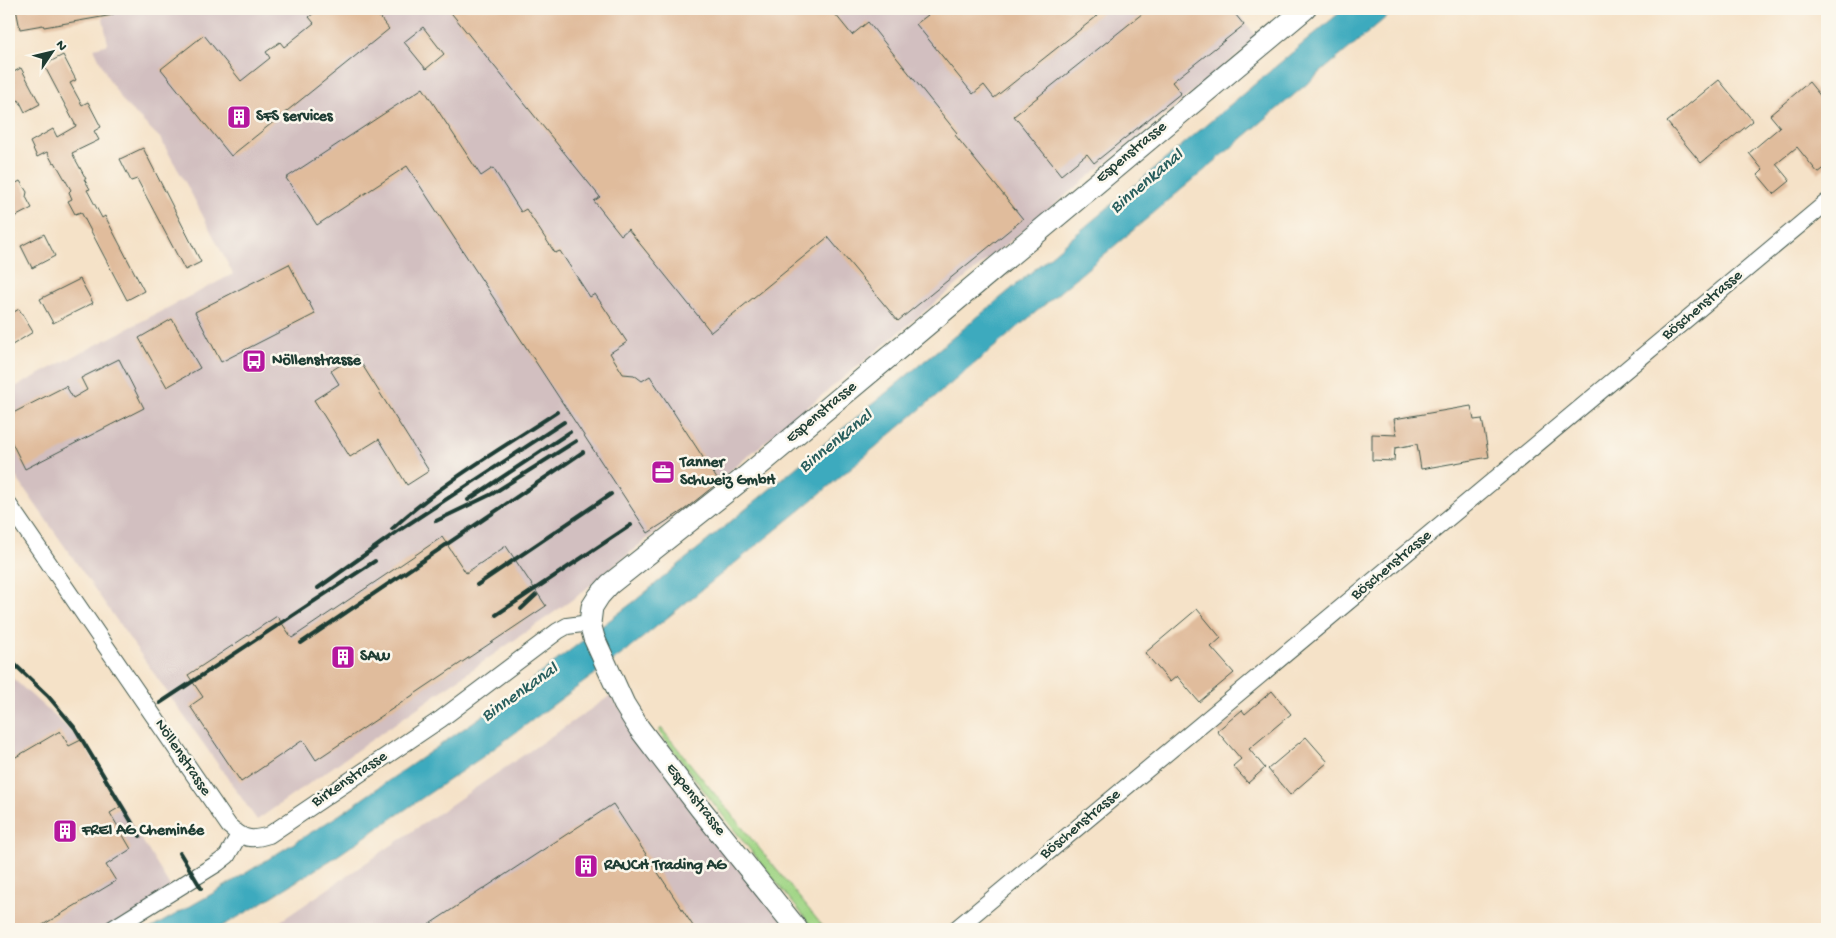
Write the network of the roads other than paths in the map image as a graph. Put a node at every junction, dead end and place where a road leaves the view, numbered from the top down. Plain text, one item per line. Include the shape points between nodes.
1 (1305, 9) edge
2 (1827, 202) edge
3 (9, 505) edge
4 (591, 615) junction
5 (239, 835) junction
6 (112, 929) edge
7 (798, 929) edge
8 (956, 929) edge

1 - 4 street, Espenstrasse via 750,474 610,584 598,596
2 - 8 street, Böschenstrasse
3 - 5 street, Nöllenstrasse via 229,826
4 - 5 street, Birkenstrasse via 548,637 441,719 269,835 256,839
4 - 7 street, Espenstrasse via 594,638 634,720
5 - 6 street via 228,856

